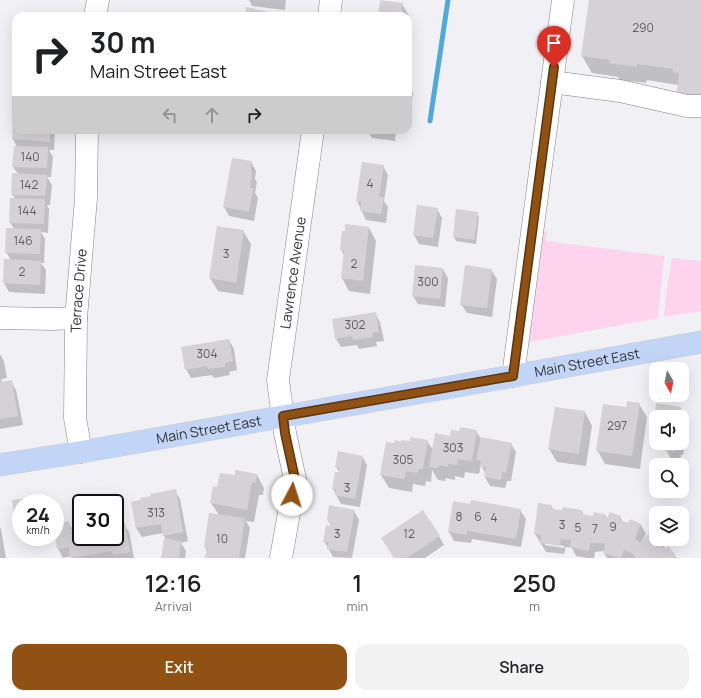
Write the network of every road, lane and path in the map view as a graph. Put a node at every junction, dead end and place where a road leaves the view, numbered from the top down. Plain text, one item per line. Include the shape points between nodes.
1 (98, 0) edge
2 (331, 0) edge
3 (563, 0) edge
4 (96, 12) edge
5 (330, 12) edge
6 (552, 82) junction
7 (701, 106) edge
8 (87, 134) edge
9 (312, 134) edge
10 (0, 318) edge
11 (76, 318) junction
12 (701, 342) edge
13 (513, 376) junction
14 (283, 416) junction
15 (81, 452) junction
16 (0, 465) edge
17 (281, 558) edge

1 - 4 street
2 - 5 street
3 - 6 street
6 - 7 street via 620,91 687,106
6 - 13 street
8 - 11 street, Terrace Drive via 86,198
9 - 14 street, Lawrence Avenue via 278,380
10 - 11 street
11 - 15 street, Terrace Drive via 75,418
12 - 13 main road, Main Street East
13 - 14 main road, Main Street East
14 - 15 main road, Main Street East
14 - 17 street, Lawrence Avenue via 295,479
15 - 16 main road, Main Street East

